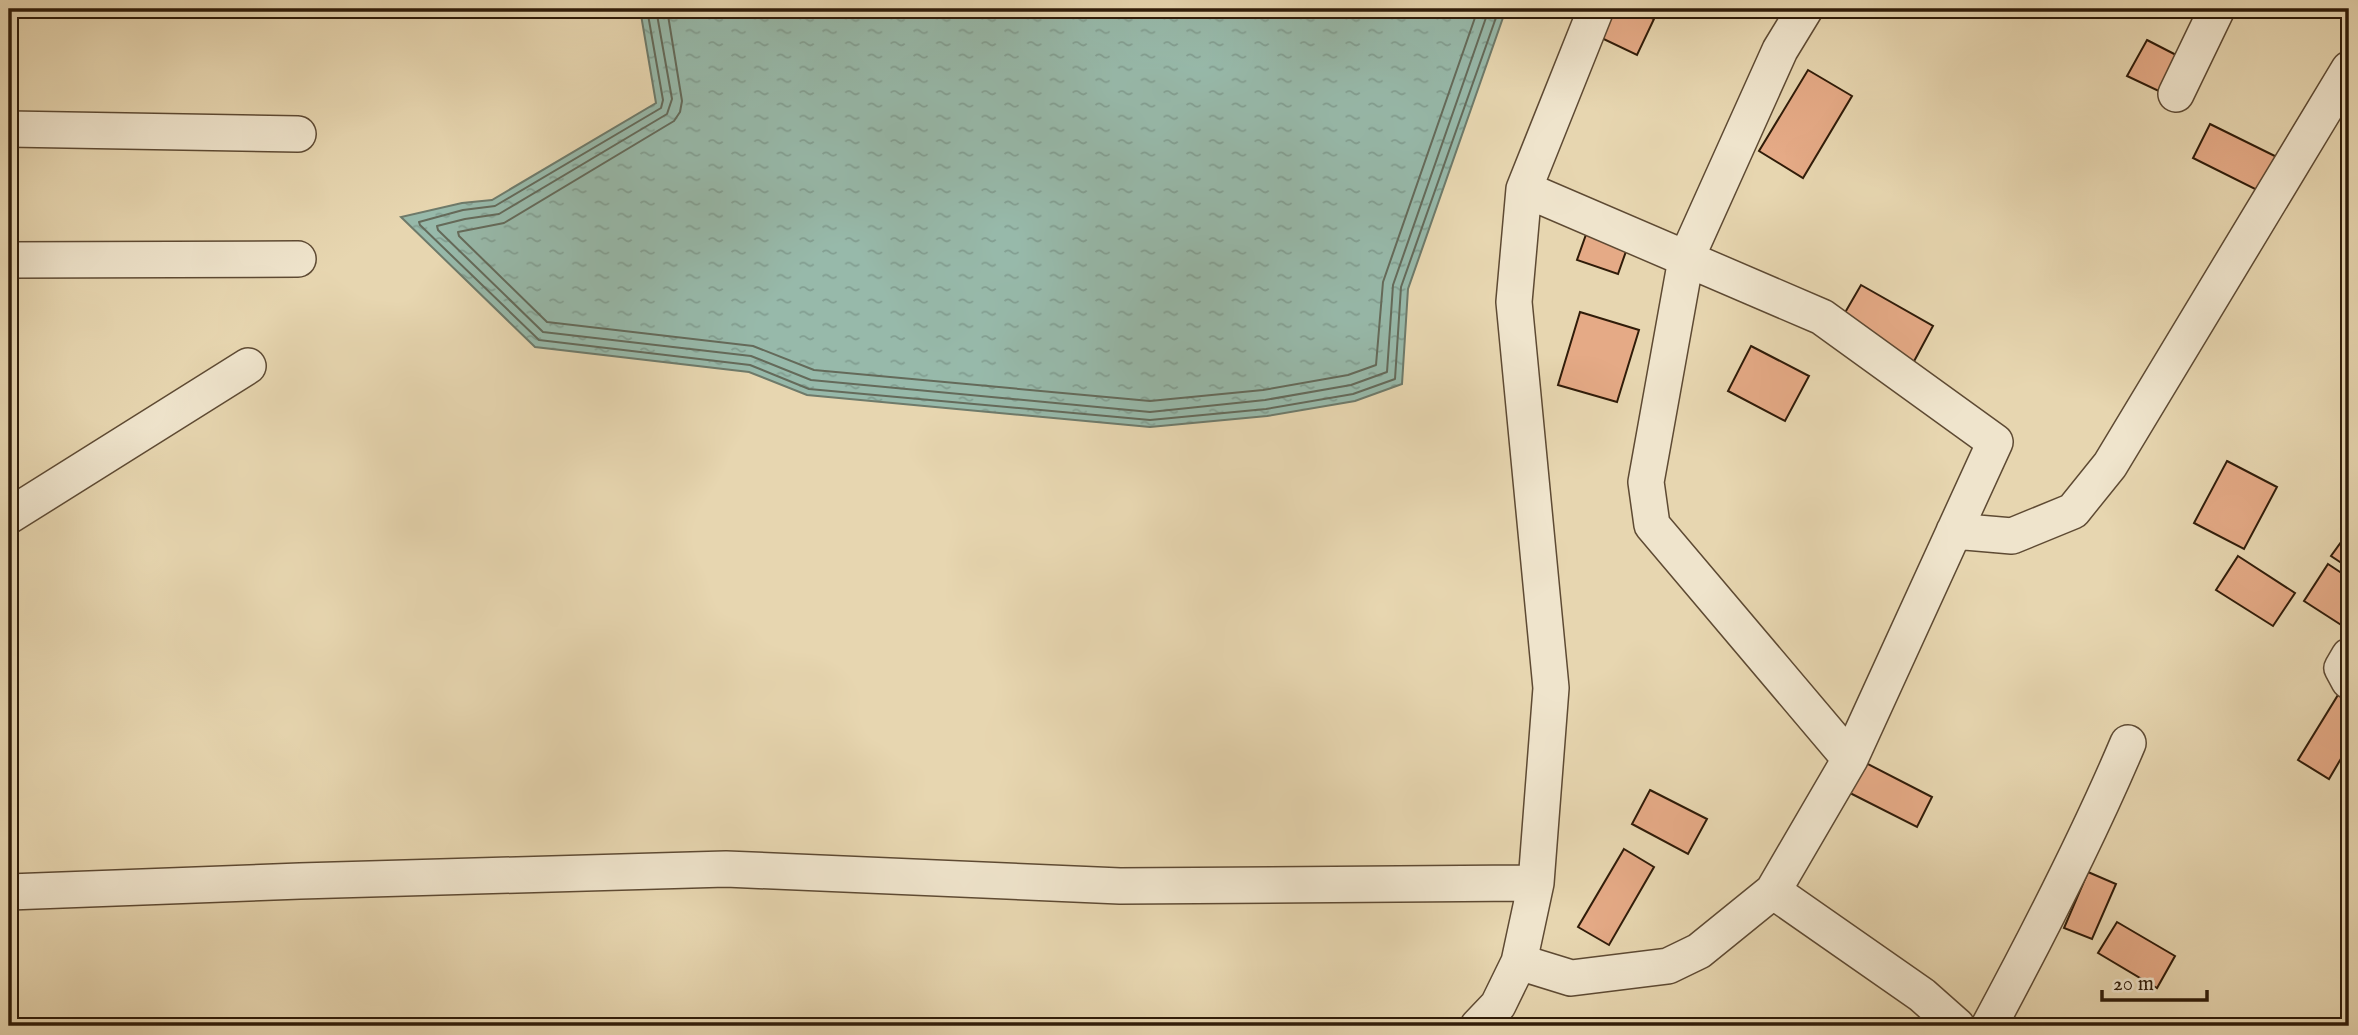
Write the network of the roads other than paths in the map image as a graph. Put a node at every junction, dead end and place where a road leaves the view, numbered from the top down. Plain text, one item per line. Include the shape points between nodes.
1 (1595, 9) edge
2 (1805, 9) edge
3 (2217, 9) edge
4 (2349, 69) edge
5 (2176, 94) dead end
6 (9, 129) edge
7 (298, 134) dead end
8 (1524, 189) junction
9 (298, 258) dead end
10 (1686, 258) junction
11 (9, 260) edge
12 (248, 366) dead end
13 (9, 516) edge
14 (1954, 531) junction
15 (2349, 656) edge
16 (2349, 681) edge
17 (2129, 743) dead end
18 (1850, 759) junction
19 (1536, 883) junction
20 (9, 891) edge
21 (1773, 891) junction
22 (1519, 961) junction
23 (1478, 1026) edge
24 (1958, 1026) edge
25 (1989, 1026) edge

1 - 8 street
2 - 10 street via 1780,50
3 - 5 street
4 - 14 street via 2110,465 2073,511 2011,536
6 - 7 street
8 - 10 street
8 - 19 street via 1514,302 1551,688
9 - 11 street
10 - 14 street via 1822,317 1995,442
10 - 18 street via 1646,482 1652,525
12 - 13 street
14 - 18 street
15 - 16 street via 2342,668
17 - 25 street via 2089,835
18 - 21 street
19 - 20 street via 1119,886 726,869
19 - 22 street
21 - 22 street via 1699,951 1668,966 1571,978
21 - 24 street via 1922,995
22 - 23 street via 1498,1005

